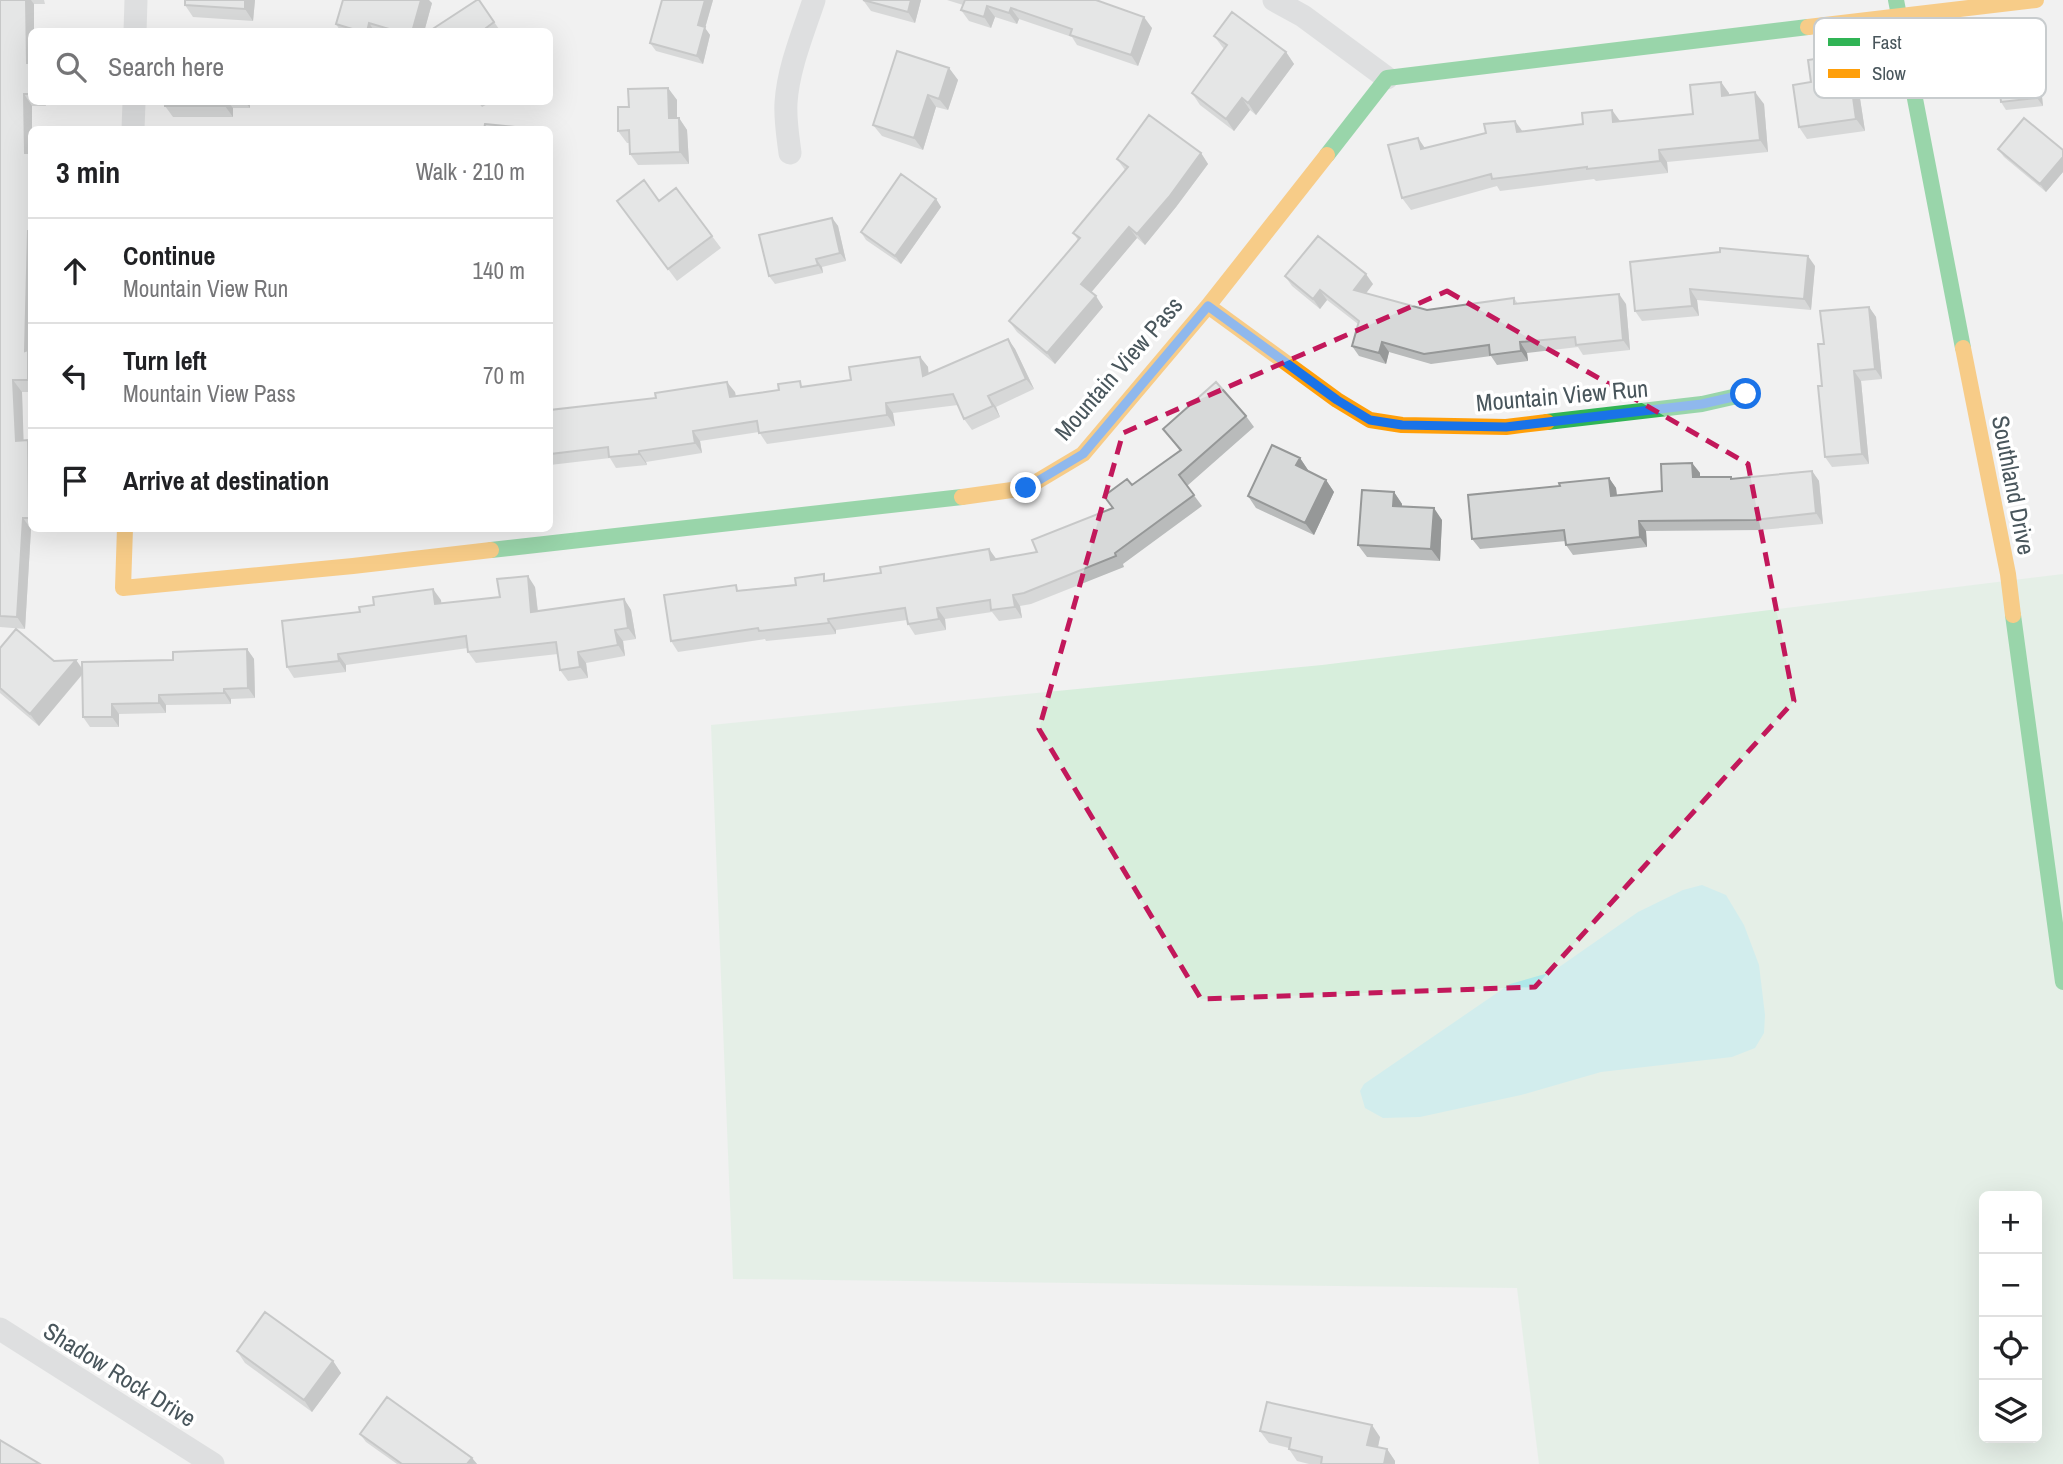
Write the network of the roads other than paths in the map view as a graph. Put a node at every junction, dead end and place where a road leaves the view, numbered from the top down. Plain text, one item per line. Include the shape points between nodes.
1 (136, 0) edge
2 (814, 0) edge
3 (1273, 0) edge
4 (1896, 0) edge
5 (2036, 0) edge
6 (1898, 17) junction
7 (1890, 18) edge
8 (1814, 27) edge
9 (135, 28) edge
10 (1387, 78) junction
11 (1914, 98) edge
12 (134, 105) edge
13 (133, 126) edge
14 (790, 153) dead end
15 (1208, 306) junction
16 (1746, 394) dead end
17 (125, 532) edge
18 (2063, 982) edge
19 (0, 1329) edge
20 (212, 1464) edge

1 - 9 street
2 - 14 street via 786,99
3 - 10 street via 1303,16
4 - 6 street, Southland Drive
5 - 6 street
6 - 7 street
8 - 10 street
10 - 15 street, Mountain View Pass
11 - 18 street, Southland Drive via 2008,574
12 - 13 street
15 - 16 street, Mountain View Run via 1337,400 1370,420 1391,424 1506,427 1702,404
15 - 17 street, Mountain View Pass via 1083,454 1026,488 123,588
19 - 20 street, Shadow Rock Drive

